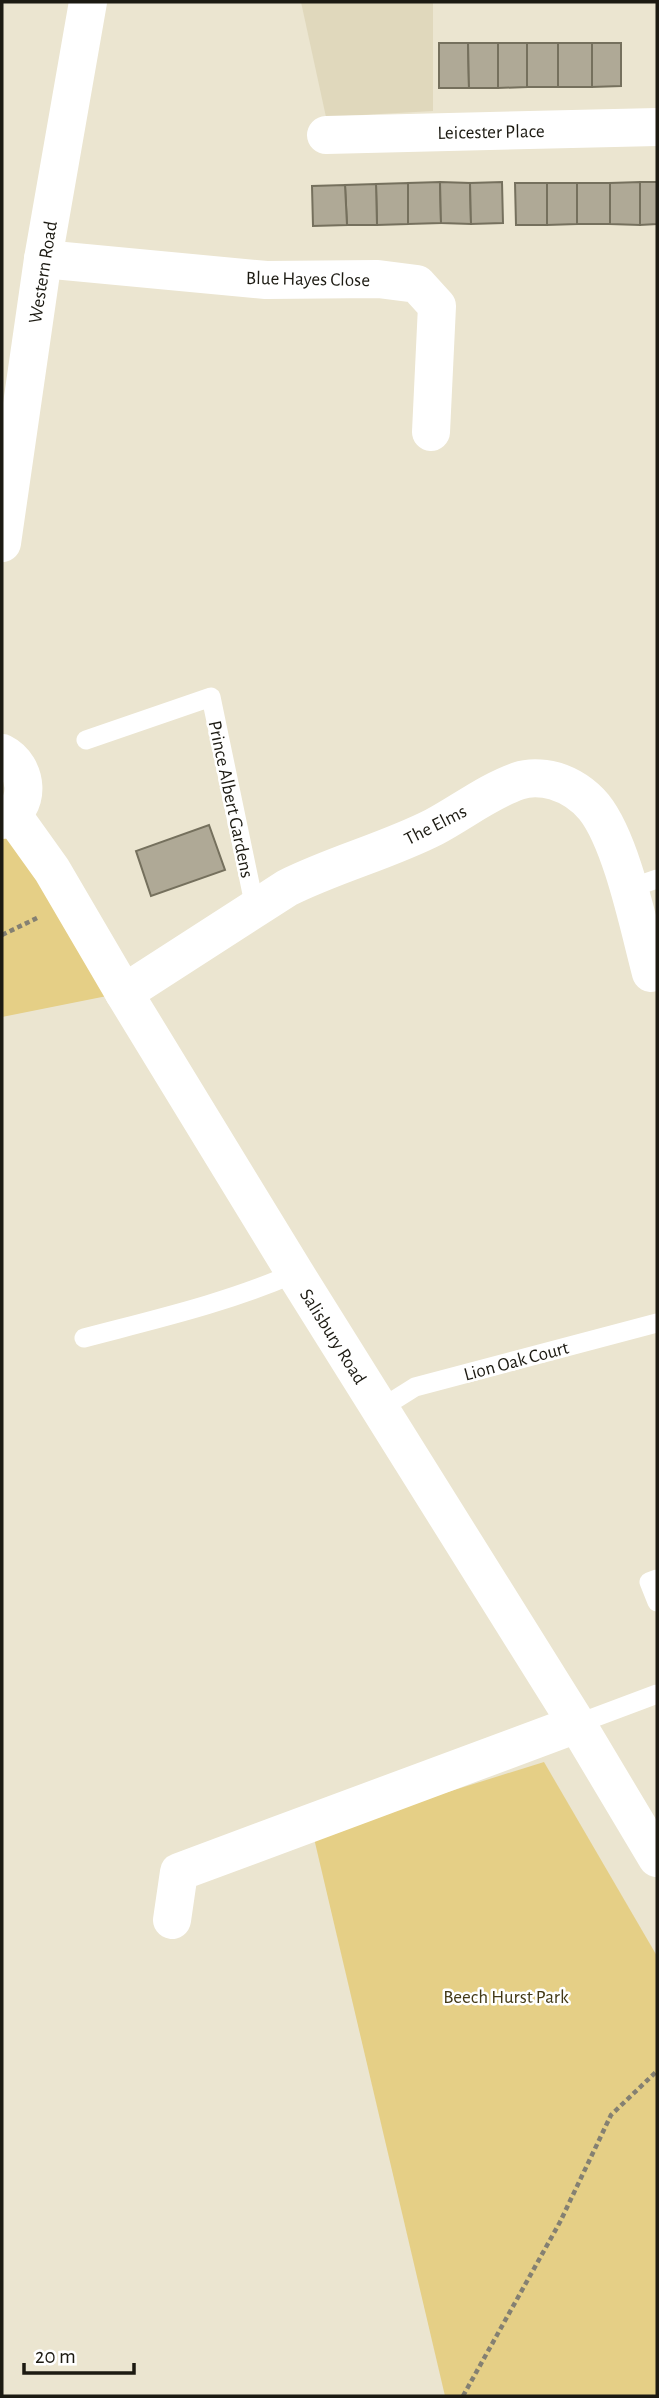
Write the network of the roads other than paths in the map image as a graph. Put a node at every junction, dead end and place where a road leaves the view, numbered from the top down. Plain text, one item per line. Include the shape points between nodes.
1 (88, 2) edge
2 (657, 127) edge
3 (326, 135) dead end
4 (43, 259) junction
5 (431, 432) dead end
6 (2, 543) edge
7 (86, 740) dead end
8 (2, 753) edge
9 (7, 817) edge
10 (643, 884) edge
11 (255, 908) junction
12 (651, 973) dead end
13 (124, 993) junction
14 (295, 1273) junction
15 (657, 1323) edge
16 (84, 1338) dead end
17 (380, 1409) junction
18 (657, 1579) edge
19 (657, 1602) edge
20 (657, 1694) edge
21 (576, 1724) junction
22 (657, 1858) edge
23 (172, 1920) dead end

1 - 4 street, Western Road
2 - 3 street, Leicester Place
4 - 5 street, Blue Hayes Close via 266,280 378,279 417,284 437,306
4 - 6 street, Western Road
7 - 11 lane, Prince Albert Gardens via 211,697
8 - 9 street via 18,765 23,777 22,799
9 - 13 street, Salisbury Road via 52,870
10 - 11 street, The Elms via 582,795 565,784 534,778 501,789 411,838 312,875
10 - 12 street, The Elms
11 - 13 street, The Elms
13 - 14 street, Salisbury Road
14 - 16 lane via 202,1307
14 - 17 street, Salisbury Road
15 - 17 lane, Lion Oak Court via 415,1387
17 - 21 street, Salisbury Road
18 - 19 lane via 649,1582
20 - 21 lane
21 - 22 street, Salisbury Road
21 - 23 street via 179,1872

